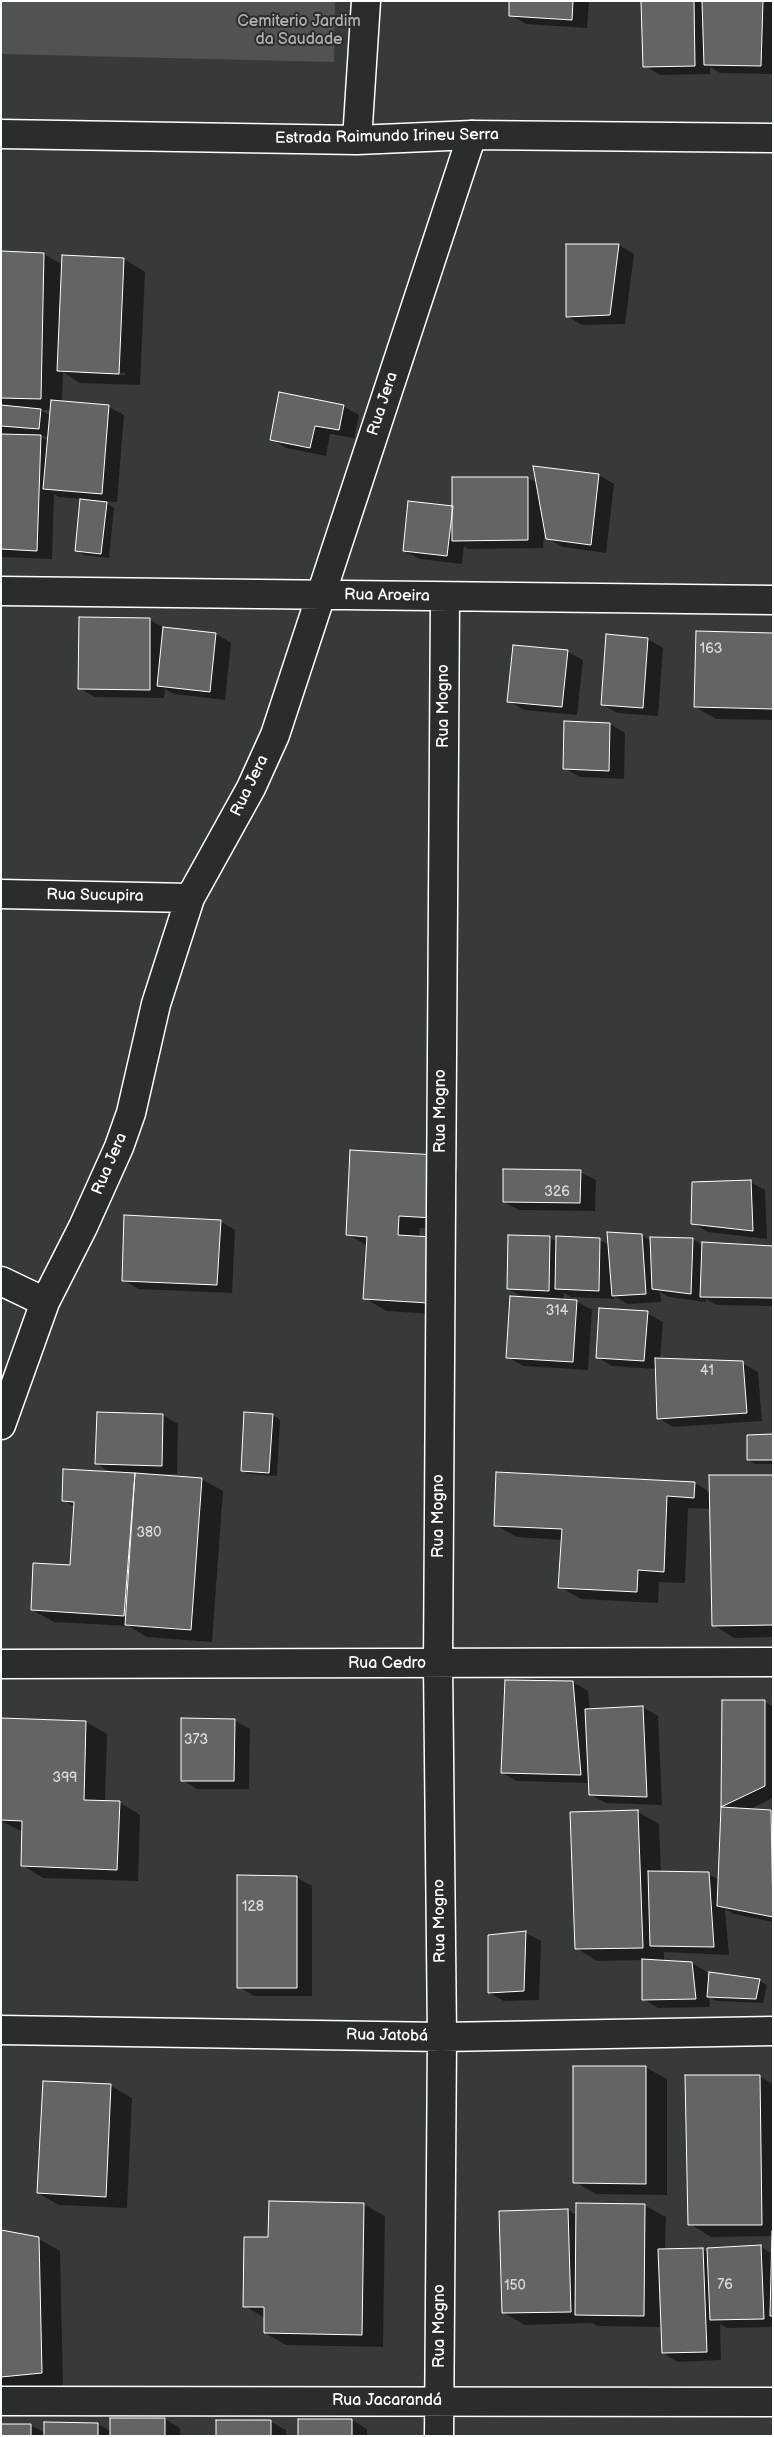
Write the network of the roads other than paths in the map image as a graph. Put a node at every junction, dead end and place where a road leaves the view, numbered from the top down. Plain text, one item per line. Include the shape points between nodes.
1 (366, 1) edge
2 (1, 134) edge
3 (472, 135) junction
4 (773, 138) edge
5 (357, 140) junction
6 (1, 592) edge
7 (321, 594) junction
8 (445, 597) junction
9 (773, 600) edge
10 (1, 894) edge
11 (190, 898) junction
12 (1, 1281) edge
13 (44, 1302) junction
14 (1, 1425) edge
15 (773, 1662) edge
16 (1, 1664) edge
17 (438, 1664) junction
18 (1, 2030) edge
19 (773, 2031) edge
20 (442, 2037) junction
21 (1, 2401) edge
22 (440, 2402) junction
23 (773, 2402) edge
24 (440, 2436) edge

1 - 5 street
2 - 5 street, Estrada Raimundo Irineu Serra
3 - 4 street, Estrada Raimundo Irineu Serra
3 - 5 street, Estrada Raimundo Irineu Serra
3 - 7 street, Rua Jera
6 - 7 street, Rua Aroeira
7 - 8 street, Rua Aroeira
7 - 11 street, Rua Jera via 275,735
8 - 9 street, Rua Aroeira
8 - 17 street, Rua Mogno
10 - 11 street, Rua Sucupira
11 - 13 street, Rua Jera via 156,1004 131,1112 119,1147
12 - 13 street
13 - 14 street, Rua Jera
15 - 17 street, Rua Cedro
16 - 17 street, Rua Cedro
17 - 20 street, Rua Mogno
18 - 20 street, Rua Jatobá
19 - 20 street, Rua Jatobá
20 - 22 street, Rua Mogno
21 - 22 street, Rua Jacarandá
22 - 23 street, Rua Jacarandá
22 - 24 street, Rua Mogno

